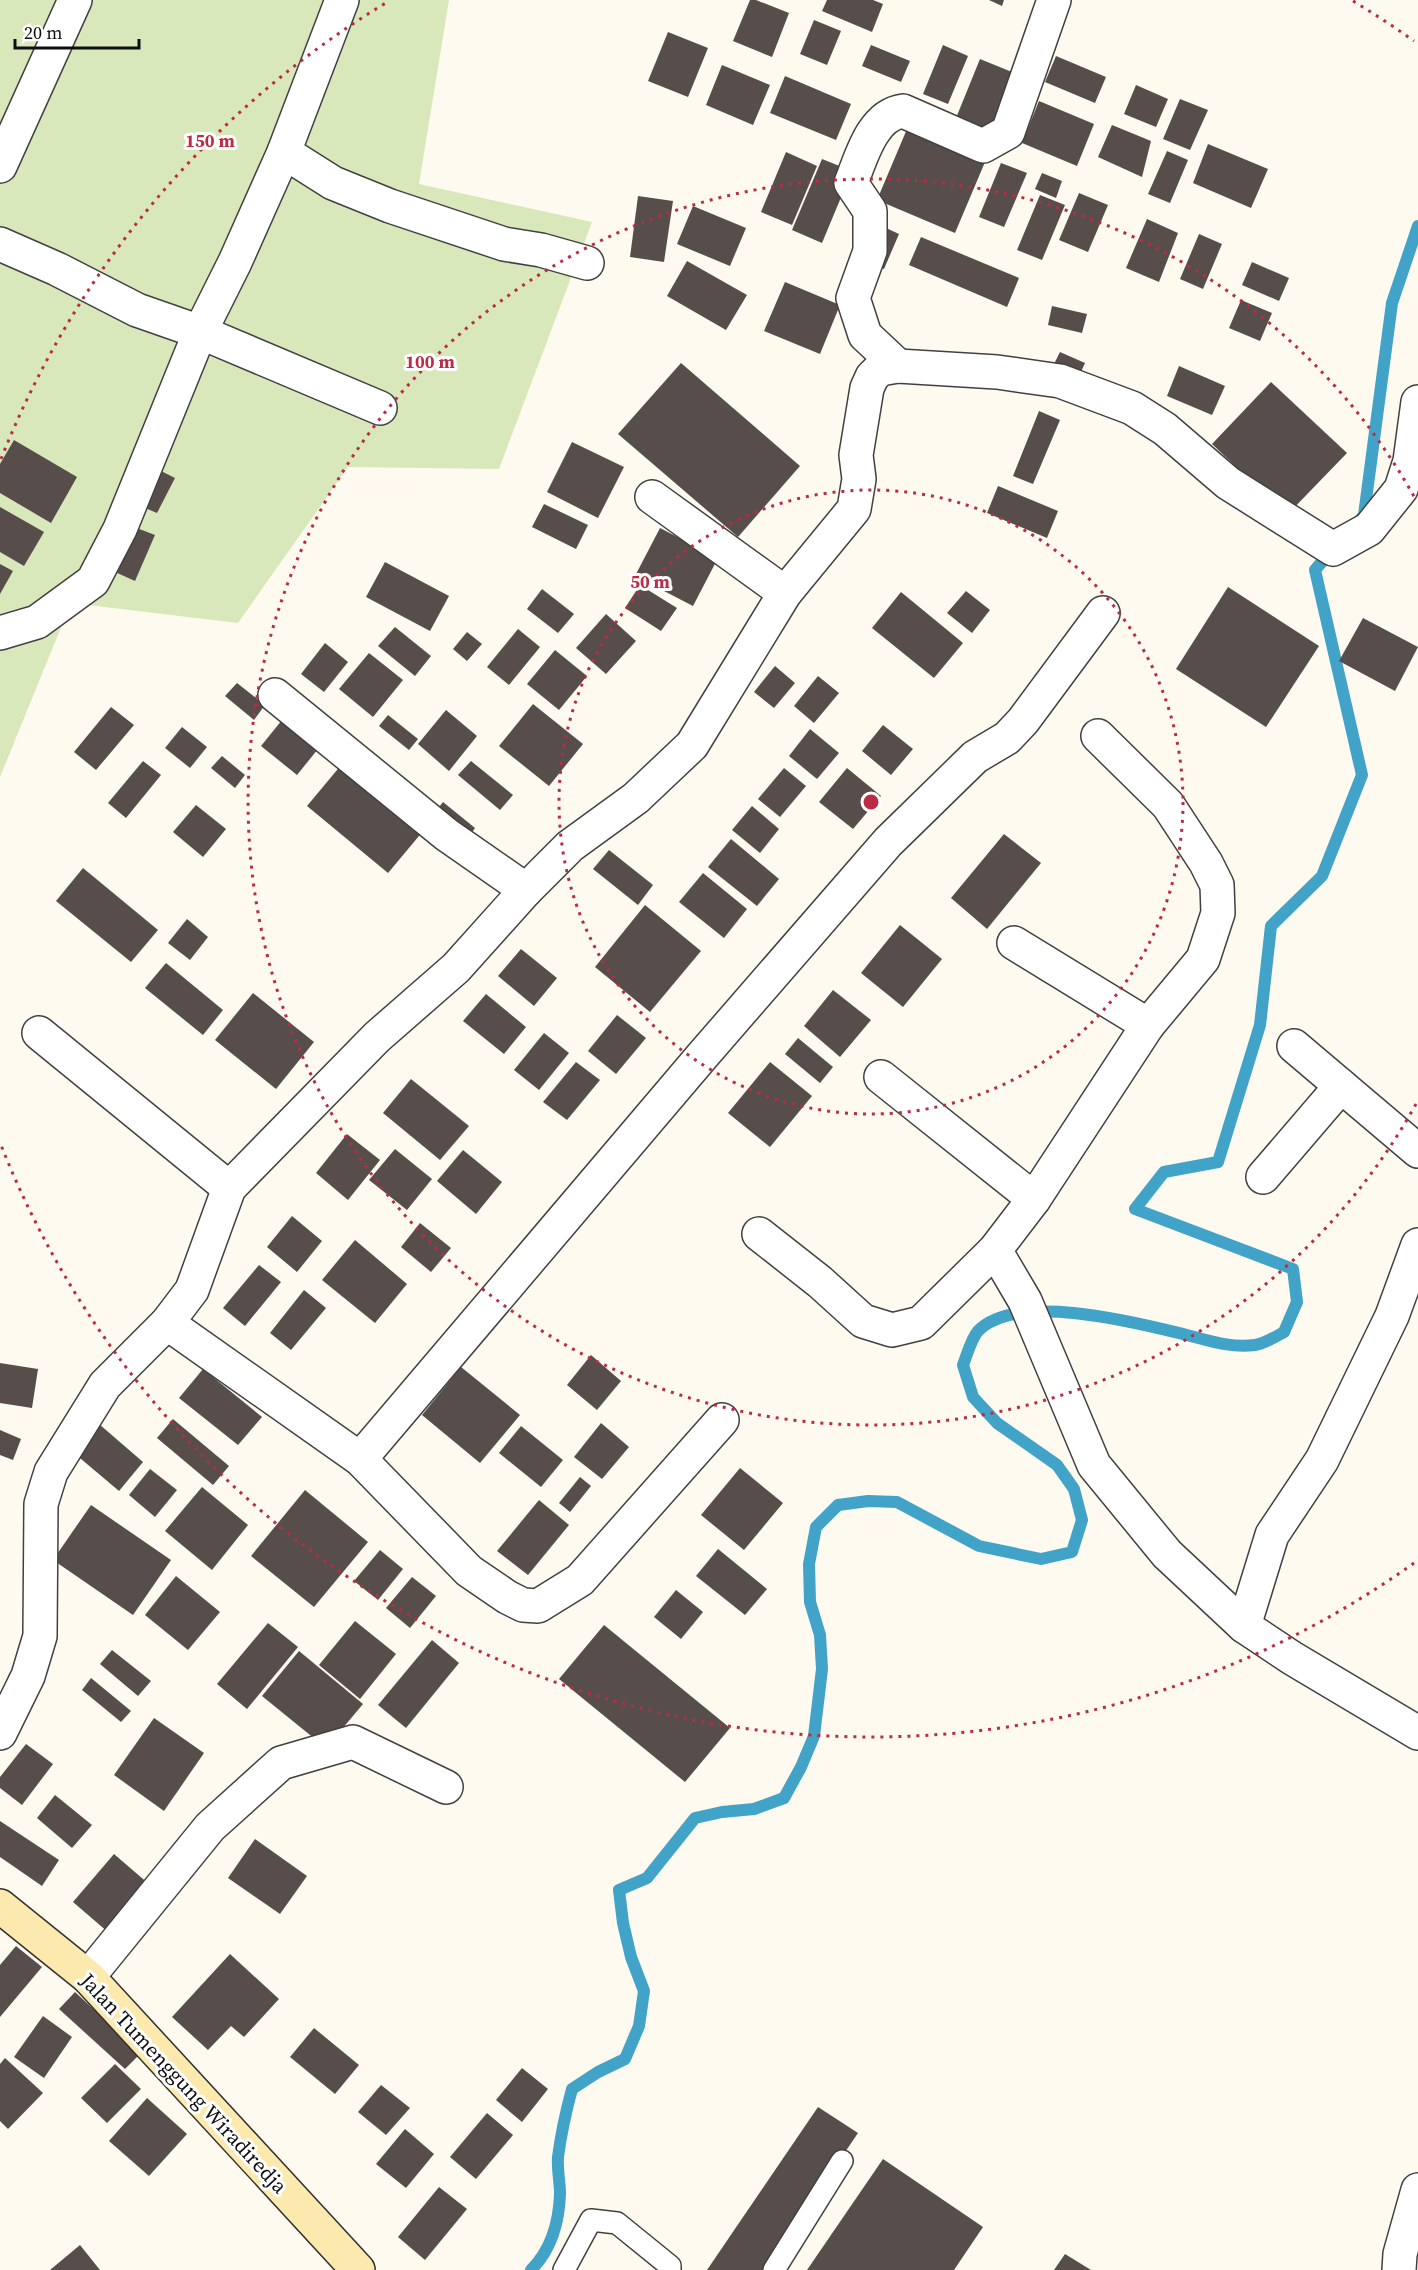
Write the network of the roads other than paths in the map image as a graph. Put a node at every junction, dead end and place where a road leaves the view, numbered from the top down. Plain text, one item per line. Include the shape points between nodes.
1 (75, 0) edge
2 (342, 0) edge
3 (1054, 0) edge
4 (284, 152) junction
5 (0, 166) edge
6 (0, 244) edge
7 (587, 263) dead end
8 (200, 332) junction
9 (898, 366) junction
10 (1418, 402) edge
11 (380, 408) dead end
12 (652, 497) dead end
13 (785, 593) junction
14 (1103, 613) dead end
15 (0, 633) edge
16 (275, 695) dead end
17 (1098, 736) dead end
18 (526, 890) junction
19 (1014, 943) dead end
20 (1148, 1025) junction
21 (39, 1033) dead end
22 (1294, 1046) dead end
23 (881, 1077) dead end
24 (1341, 1086) junction
25 (1418, 1151) edge
26 (1263, 1177) dead end
27 (230, 1188) junction
28 (1034, 1198) junction
29 (759, 1234) dead end
30 (1418, 1245) edge
31 (995, 1250) junction
32 (167, 1323) junction
33 (722, 1420) dead end
34 (360, 1459) junction
35 (1244, 1626) junction
36 (1418, 1732) edge
37 (0, 1733) edge
38 (446, 1786) dead end
39 (0, 1906) edge
40 (88, 1977) junction
41 (842, 2161) dead end
42 (1418, 2190) edge
43 (358, 2270) edge
44 (564, 2270) edge
45 (670, 2270) edge
46 (774, 2270) edge
47 (1399, 2270) edge

1 - 5 street
2 - 4 street
3 - 9 street via 1008,132 983,146 903,111 892,113 873,133 850,183 870,211 870,251 853,298 865,335
4 - 7 street via 333,183 408,213 504,244
4 - 8 street
6 - 8 street via 137,310
8 - 11 street
8 - 15 street via 120,529 93,582 37,622
9 - 10 street via 997,372 1060,381 1132,408 1165,429 1228,483 1333,549 1369,529 1401,489 1410,461
9 - 13 street via 880,369 867,388 856,455 859,479 854,509
12 - 13 street
13 - 18 street via 692,745 636,798 570,846
14 - 34 street via 1023,721 1007,738 975,757 888,842
16 - 18 street via 447,835
17 - 20 street via 1168,805 1217,885 1218,913 1203,959
18 - 27 street via 456,968 377,1037
19 - 20 street
20 - 28 street
21 - 27 street
22 - 24 street
23 - 28 street
24 - 25 street
24 - 26 street
27 - 32 street via 192,1290
28 - 31 street
29 - 31 street via 863,1321 892,1330 921,1323
30 - 35 street via 1392,1316 1322,1460 1272,1535
31 - 35 street via 1025,1301 1094,1465 1167,1554
32 - 34 street
32 - 37 street via 105,1385 51,1472 41,1504 40,1636 28,1676
33 - 34 street via 580,1580 538,1606 523,1605 507,1597 469,1570
35 - 36 street
38 - 40 street via 353,1742 281,1763 210,1827
39 - 40 street, Jalan Tumenggung Wiradiredja
40 - 43 street, Jalan Tumenggung Wiradiredja
41 - 46 lane
42 - 47 street
44 - 45 lane via 591,2220 617,2223

